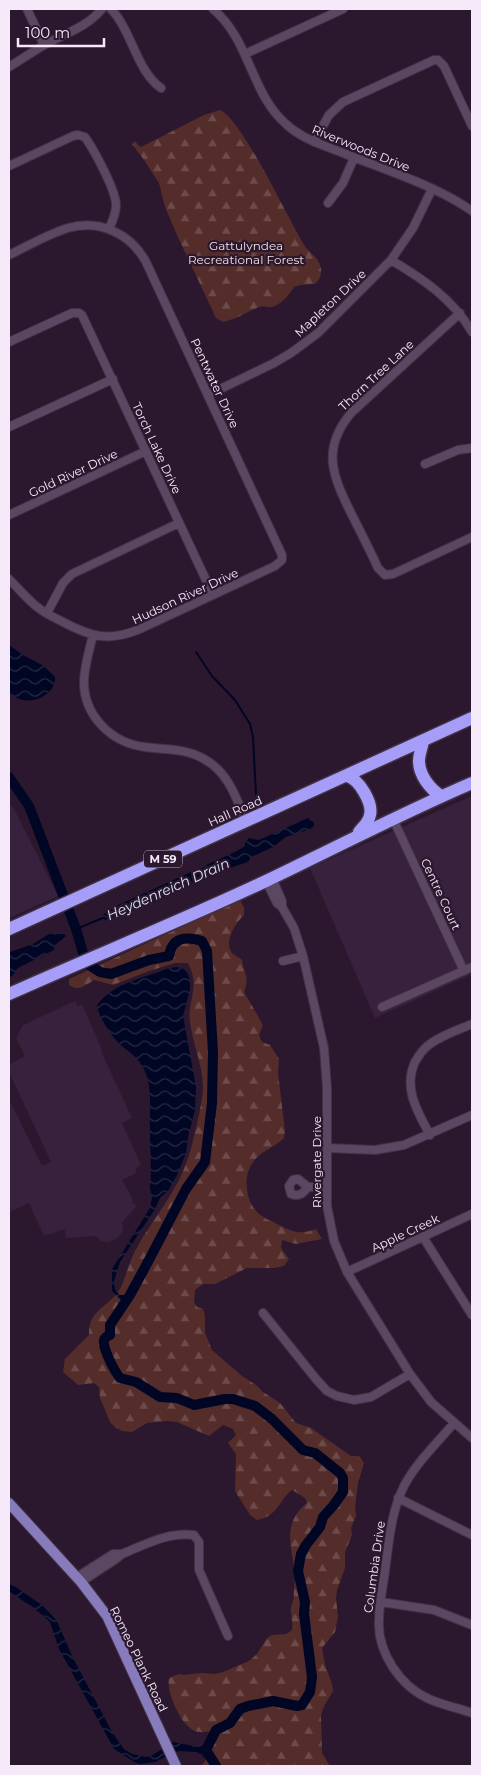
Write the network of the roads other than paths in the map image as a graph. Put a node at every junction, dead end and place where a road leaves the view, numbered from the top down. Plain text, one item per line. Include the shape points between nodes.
1 (27, 9) edge
2 (102, 9) edge
3 (111, 9) edge
4 (213, 9) edge
5 (343, 9) edge
6 (44, 44) junction
7 (245, 54) junction
8 (9, 67) edge
9 (161, 88) dead end
10 (472, 126) edge
11 (314, 142) junction
12 (354, 158) junction
13 (9, 166) edge
14 (432, 189) junction
15 (328, 203) dead end
16 (472, 210) edge
17 (109, 229) junction
18 (9, 255) edge
19 (391, 260) junction
20 (460, 313) junction
21 (472, 332) edge
22 (9, 342) edge
23 (113, 379) junction
24 (208, 396) junction
25 (9, 427) edge
26 (472, 448) edge
27 (146, 451) junction
28 (425, 464) dead end
29 (9, 515) edge
30 (179, 523) junction
31 (472, 537) edge
32 (282, 560) joint
33 (9, 579) edge
34 (214, 595) junction
35 (47, 613) junction
36 (93, 635) junction
37 (472, 718) edge
38 (423, 742) junction
39 (347, 776) junction
40 (472, 783) edge
41 (442, 796) junction
42 (393, 819) junction
43 (246, 821) junction
44 (356, 836) junction
45 (269, 879) junction
46 (9, 929) edge
47 (304, 956) junction
48 (283, 961) dead end
49 (472, 967) edge
50 (464, 971) junction
51 (9, 994) edge
52 (382, 1007) dead end
53 (472, 1024) edge
54 (472, 1115) edge
55 (430, 1134) junction
56 (328, 1148) junction
57 (308, 1187) dead end
58 (326, 1187) junction
59 (472, 1214) edge
60 (423, 1236) junction
61 (347, 1272) junction
62 (263, 1313) dead end
63 (472, 1315) edge
64 (410, 1374) junction
65 (454, 1424) junction
66 (472, 1438) edge
67 (398, 1498) junction
68 (9, 1503) edge
69 (472, 1535) edge
70 (79, 1579) junction
71 (381, 1602) junction
72 (472, 1625) edge
73 (228, 1636) dead end
74 (472, 1712) edge
75 (175, 1763) edge

1 - 6 street
2 - 6 street via 82,26
3 - 9 street via 123,24 148,75
4 - 7 street, Riverwoods Drive via 234,31
5 - 7 street
6 - 8 street
7 - 11 street, Riverwoods Drive via 268,103 292,129
10 - 11 street via 444,66 438,60 343,102 325,120
11 - 12 street, Riverwoods Drive
12 - 14 street, Riverwoods Drive
12 - 15 street via 343,183
13 - 17 street via 74,136 82,136 88,140 114,195 116,209
14 - 16 street, Riverwoods Drive
14 - 19 street, Mapleton Drive via 413,228
17 - 18 street via 89,225 68,228
17 - 24 street, Pentwater Drive via 125,238 143,256
19 - 20 street via 428,283
19 - 24 street, Mapleton Drive via 318,332 291,353
20 - 21 street
20 - 31 street, Thorn Tree Lane via 343,422 335,440 332,460 335,478 378,568 385,575
22 - 23 street, Torch Lake Drive via 72,313 79,313
23 - 25 street
23 - 27 street, Torch Lake Drive
24 - 32 street, Pentwater Drive via 281,551
26 - 28 street via 458,450
27 - 29 street, Gold River Drive
27 - 30 street, Torch Lake Drive
30 - 34 street, Torch Lake Drive
30 - 35 street via 72,574 63,583
32 - 34 street, Hudson River Drive
33 - 35 street
34 - 36 street, Hudson River Drive via 132,632 112,637
35 - 36 street
36 - 43 street via 85,689 91,710 100,724 116,738 130,744 184,751 205,759 228,781
37 - 38 highway, Hall Road / M 59
38 - 39 highway, Hall Road / M 59
38 - 41 highway via 420,768 428,784
39 - 43 highway, Hall Road / M 59
39 - 44 highway via 360,784 371,812 368,822
40 - 41 highway
41 - 42 highway
42 - 44 highway
42 - 50 street, Centre Court
43 - 46 highway, Hall Road / M 59
44 - 45 highway
45 - 47 street, Rivergate Drive via 277,903 294,928
45 - 51 highway
47 - 48 street
47 - 56 street, Rivergate Drive via 324,1048
49 - 50 street
50 - 52 street
53 - 55 street via 430,1044 413,1067 410,1080 412,1097
54 - 55 street
55 - 56 street via 391,1148
56 - 58 street, Rivergate Drive
57 - 58 street
58 - 61 street, Rivergate Drive via 330,1228
59 - 60 street, Apple Creek
60 - 61 street, Apple Creek
60 - 63 street
61 - 64 street, Rivergate Drive
62 - 64 street via 331,1394 349,1400 371,1397
64 - 65 street, Rivergate Drive via 431,1402
65 - 66 street, Rivergate Drive
65 - 67 street, Columbia Drive via 415,1469
67 - 69 street
67 - 71 street, Columbia Drive via 390,1530
68 - 70 main road, Romeo Plank Road
70 - 73 street via 122,1554 166,1536 194,1535 199,1542 199,1570
70 - 75 main road, Romeo Plank Road via 107,1616
71 - 72 street via 434,1610
71 - 74 street, Columbia Drive via 379,1632 383,1650 395,1671 417,1693 428,1699

